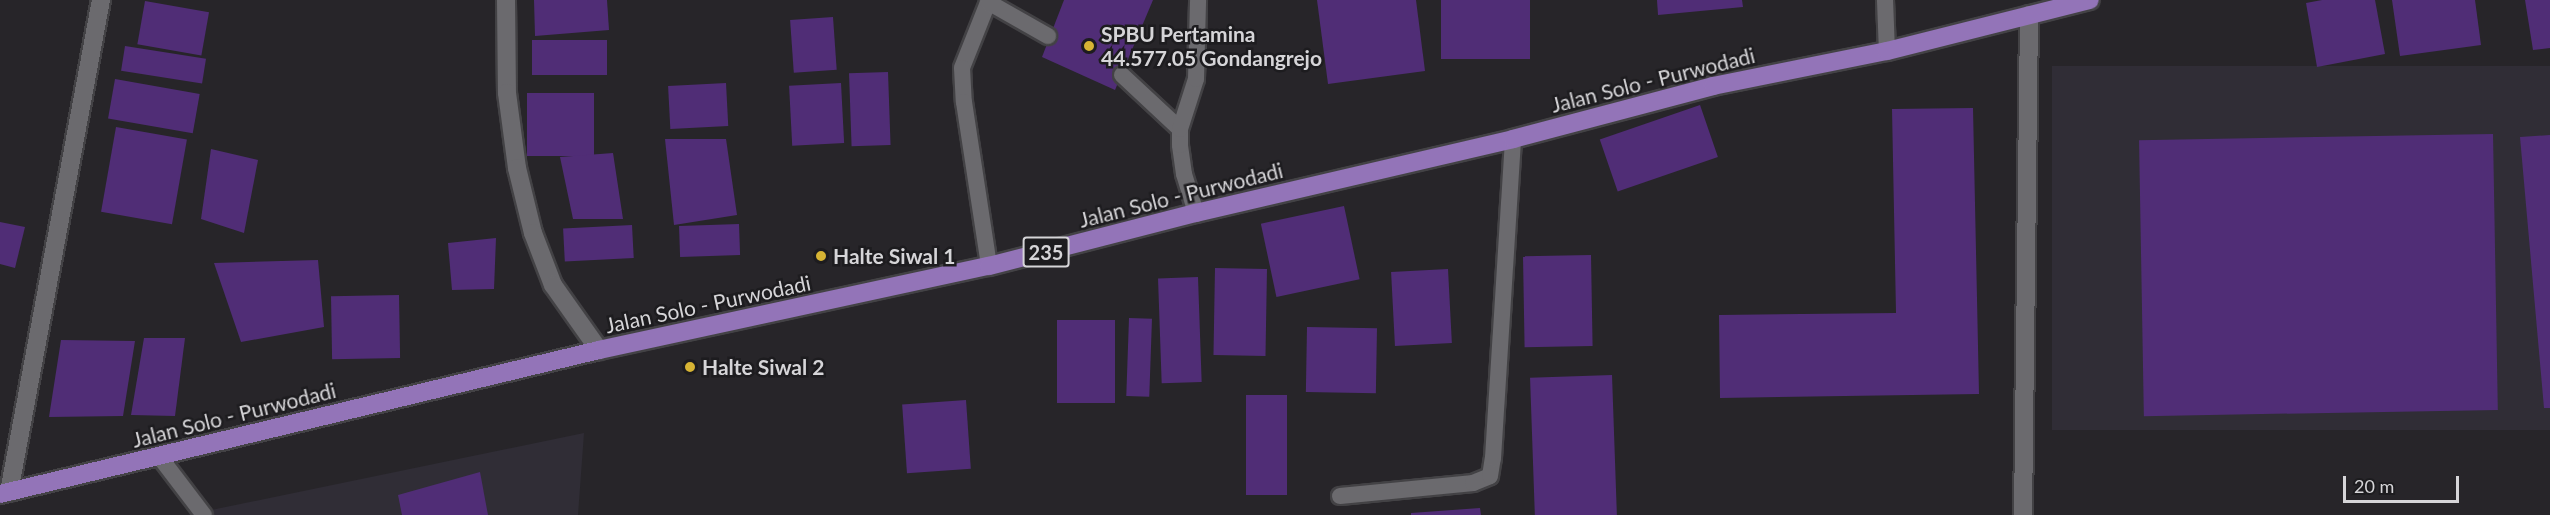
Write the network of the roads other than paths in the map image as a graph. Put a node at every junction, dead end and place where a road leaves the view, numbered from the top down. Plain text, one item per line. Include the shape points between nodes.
1 (101, 0) edge
2 (506, 0) edge
3 (1198, 0) edge
4 (1885, 0) edge
5 (2090, 0) edge
6 (988, 1) edge
7 (2029, 15) junction
8 (1048, 36) dead end
9 (1887, 51) junction
10 (1122, 75) dead end
11 (1180, 129) junction
12 (1513, 139) junction
13 (1196, 213) junction
14 (989, 267) junction
15 (599, 350) junction
16 (159, 456) junction
17 (4, 493) edge
18 (1340, 496) dead end
19 (204, 515) edge
20 (2023, 515) edge

1 - 17 street
2 - 15 street via 507,93 517,168 533,233 553,285
3 - 11 lane via 1196,79
4 - 9 lane
5 - 7 main road, Jalan Solo - Purwodadi / 235
6 - 8 lane
6 - 14 lane via 963,68 964,102
7 - 9 main road, Jalan Solo - Purwodadi / 235
7 - 20 street
9 - 12 main road, Jalan Solo - Purwodadi / 235 via 1713,86
10 - 11 lane
11 - 13 lane via 1184,174
12 - 13 main road, Jalan Solo - Purwodadi / 235
12 - 18 lane via 1490,476 1473,483
13 - 14 main road, Jalan Solo - Purwodadi / 235
14 - 15 main road, Jalan Solo - Purwodadi / 235
15 - 16 main road, Jalan Solo - Purwodadi / 235
16 - 17 main road, Jalan Solo - Purwodadi / 235
16 - 19 lane

